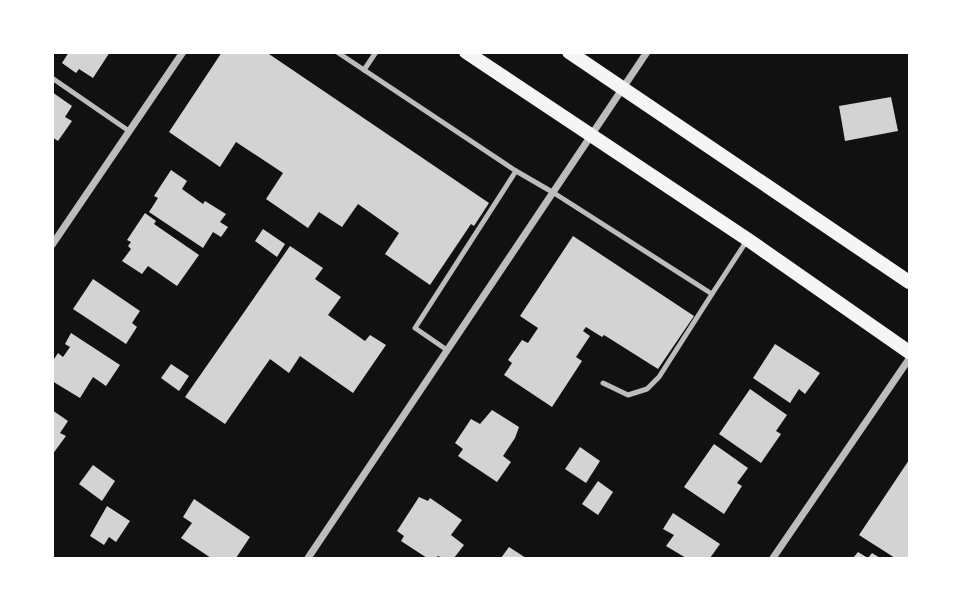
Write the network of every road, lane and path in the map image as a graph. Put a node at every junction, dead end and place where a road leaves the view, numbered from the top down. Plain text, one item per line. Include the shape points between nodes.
1 (183, 52) edge
2 (337, 52) edge
3 (376, 52) edge
4 (466, 52) edge
5 (569, 52) edge
6 (647, 52) edge
7 (364, 70) junction
8 (52, 78) edge
9 (622, 88) junction
10 (129, 131) junction
11 (590, 136) junction
12 (516, 171) junction
13 (554, 193) junction
14 (747, 239) junction
15 (52, 245) edge
16 (909, 282) edge
17 (712, 294) junction
18 (447, 350) junction
19 (909, 352) edge
20 (909, 359) edge
21 (603, 383) dead end
22 (308, 558) edge
23 (773, 558) edge

1 - 10 street
2 - 7 lane
3 - 7 lane
4 - 11 main road
5 - 9 main road
6 - 9 street
7 - 12 lane
8 - 10 lane
9 - 11 street
9 - 16 main road
10 - 15 street
11 - 13 street
11 - 14 main road
12 - 13 lane
12 - 18 lane via 415,327
13 - 17 lane
13 - 18 street
14 - 17 lane
14 - 19 main road
17 - 21 lane via 647,389 628,395
18 - 22 street
20 - 23 street

